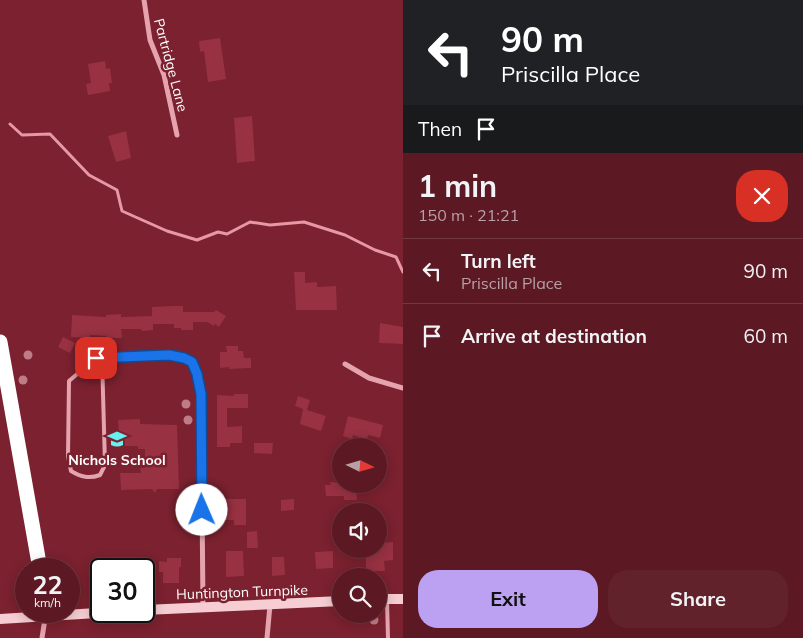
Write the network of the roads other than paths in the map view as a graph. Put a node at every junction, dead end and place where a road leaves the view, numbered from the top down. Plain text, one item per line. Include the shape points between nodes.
1 (144, 0) edge
2 (177, 135) dead end
3 (0, 342) edge
4 (102, 357) junction
5 (96, 358) joint
6 (345, 364) dead end
7 (403, 388) edge
8 (38, 558) edge
9 (387, 599) edge
10 (403, 599) edge
11 (332, 602) edge
12 (270, 605) junction
13 (203, 607) junction
14 (155, 609) edge
15 (15, 617) edge
16 (0, 619) edge
17 (44, 623) edge
18 (386, 623) edge
19 (42, 638) edge
20 (266, 638) edge
21 (388, 638) edge

1 - 2 street, Partridge Lane via 150,40 164,75
3 - 8 highway
4 - 5 street
4 - 5 lane via 105,465 100,475 91,478 71,471 68,391 69,381
4 - 13 street via 169,355 192,362 197,374 201,394
6 - 7 street via 369,378
9 - 10 main road
11 - 12 main road, Huntington Turnpike
12 - 13 main road, Huntington Turnpike
12 - 20 street
13 - 14 main road, Huntington Turnpike
15 - 16 main road
17 - 19 street
18 - 21 lane

